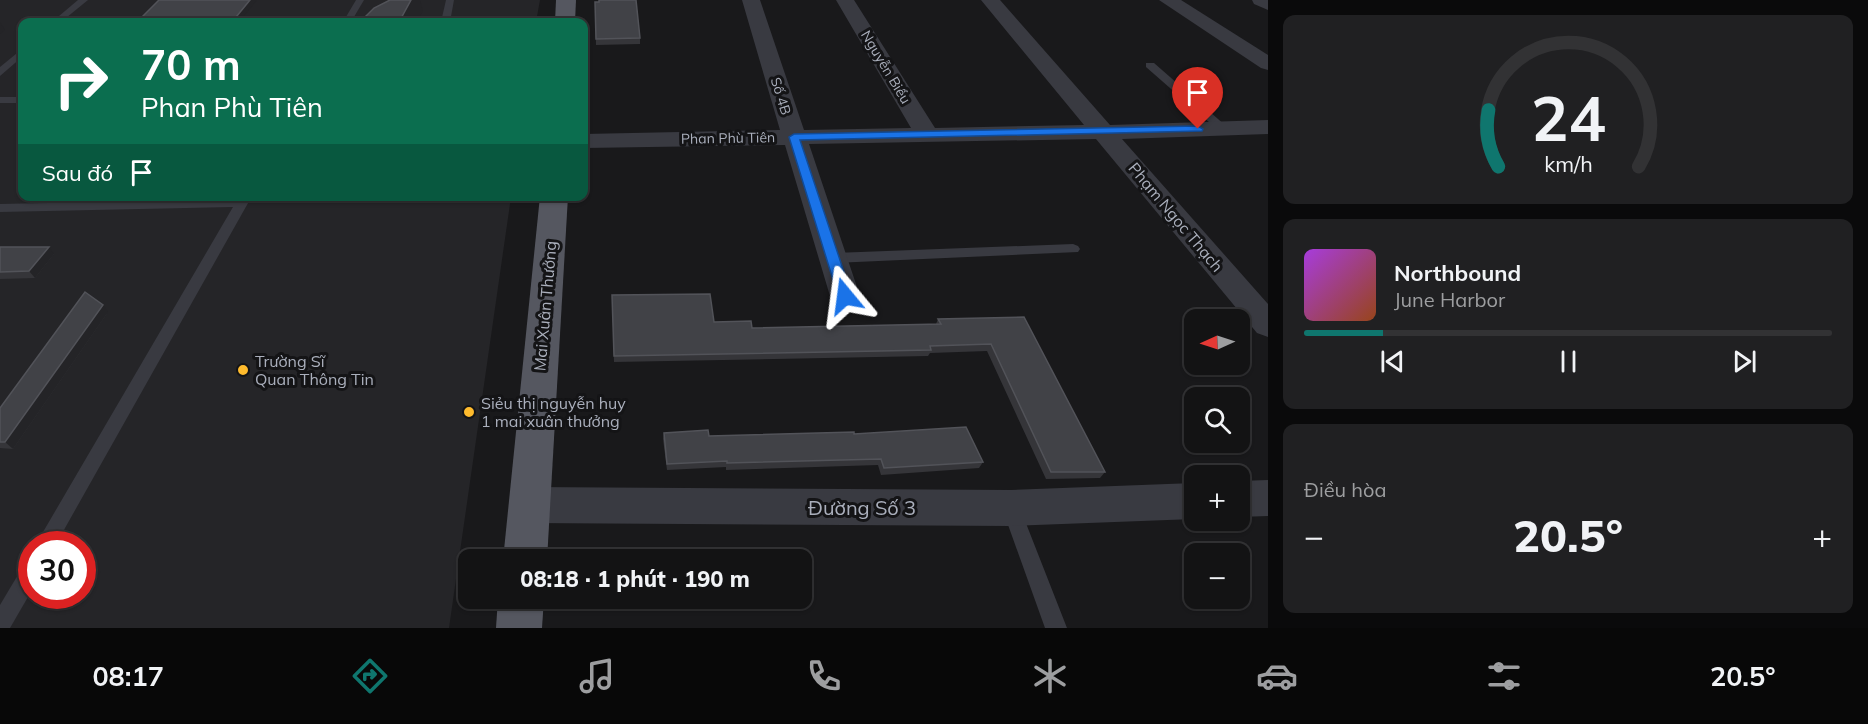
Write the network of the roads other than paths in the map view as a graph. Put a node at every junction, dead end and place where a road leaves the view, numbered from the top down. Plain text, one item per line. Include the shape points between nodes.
1 (84, 0) edge
2 (360, 0) edge
3 (450, 0) edge
4 (566, 0) edge
5 (751, 0) edge
6 (845, 0) edge
7 (990, 0) edge
8 (1168, 0) edge
9 (1261, 0) edge
10 (1268, 4) edge
11 (61, 18) edge
12 (349, 18) edge
13 (447, 18) edge
14 (565, 18) edge
15 (18, 56) edge
16 (13, 61) junction
17 (0, 62) edge
18 (1268, 64) edge
19 (1150, 65) dead end
20 (0, 73) edge
21 (0, 100) edge
22 (18, 100) edge
23 (1268, 127) edge
24 (1231, 128) junction
25 (1104, 132) junction
26 (927, 134) junction
27 (794, 137) junction
28 (588, 141) edge
29 (1268, 153) edge
30 (214, 201) edge
31 (244, 201) edge
32 (554, 201) edge
33 (0, 208) edge
34 (1072, 249) dead end
35 (834, 258) junction
36 (845, 296) dead end
37 (1268, 326) edge
38 (1268, 498) edge
39 (1250, 499) edge
40 (1184, 501) edge
41 (529, 505) junction
42 (1011, 508) junction
43 (54, 531) edge
44 (526, 549) edge
45 (18, 594) edge
46 (521, 609) edge
47 (0, 624) edge
48 (519, 628) edge
49 (1056, 628) edge

1 - 11 lane
2 - 12 lane
3 - 13 lane
4 - 14 main road
5 - 27 street, Số 4B
6 - 26 street, Nguyễn Biểu
7 - 25 street, Phạm Ngọc Thạch
8 - 18 street
9 - 10 street
15 - 16 lane
16 - 17 lane
16 - 20 lane
19 - 24 lane
21 - 22 lane
23 - 24 street, Phan Phù Tiên
24 - 25 street, Phan Phù Tiên
24 - 29 street
25 - 26 street, Phan Phù Tiên
25 - 37 street, Phạm Ngọc Thạch
26 - 27 street, Phan Phù Tiên
27 - 28 street, Phan Phù Tiên
27 - 35 street, Số 4B
30 - 33 lane
31 - 43 lane
32 - 41 main road, Mai Xuân Thưởng
34 - 35 lane
35 - 36 street, Số 4B
38 - 39 street
40 - 42 street, Đường Số 3
41 - 42 street, Đường Số 3
41 - 44 main road, Mai Xuân Thưởng
42 - 49 lane
45 - 47 lane
46 - 48 main road

